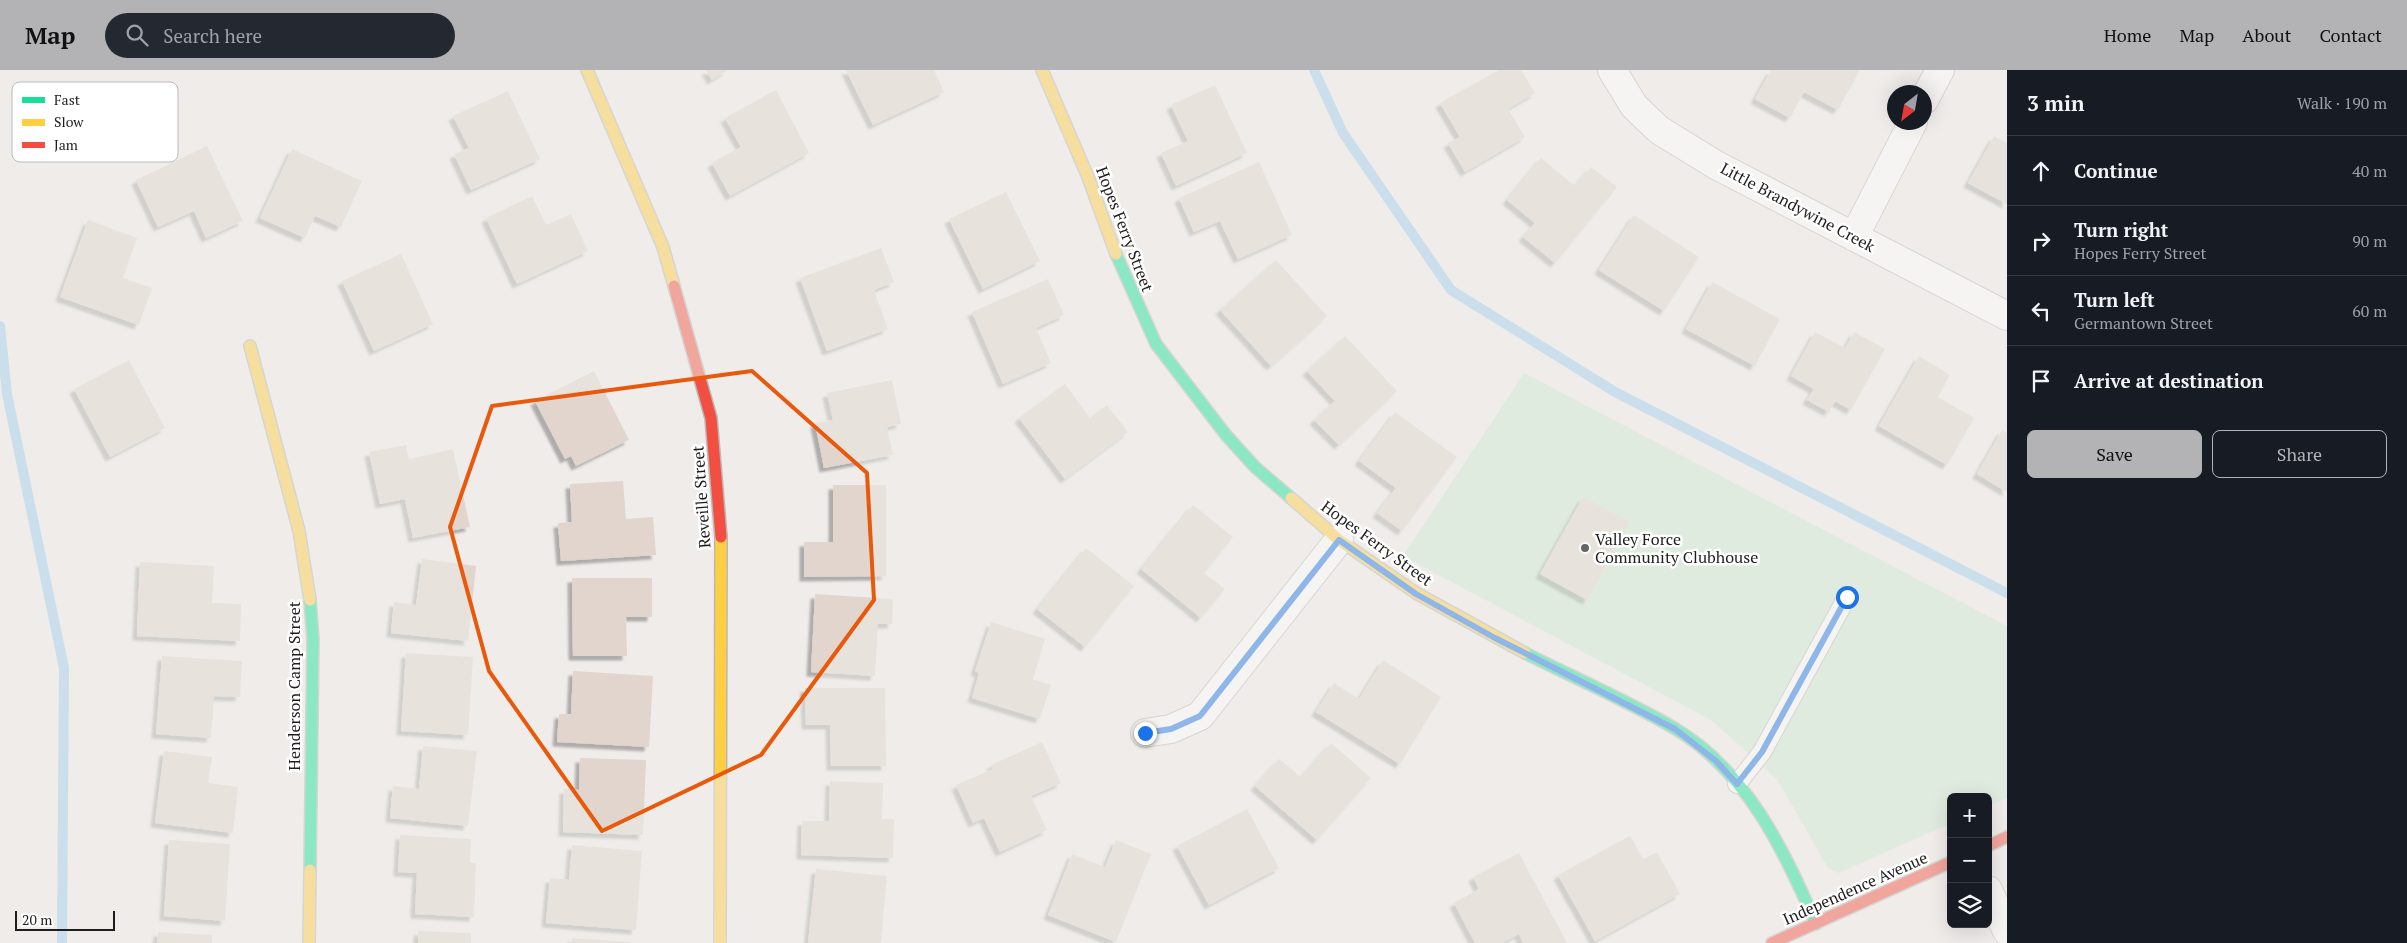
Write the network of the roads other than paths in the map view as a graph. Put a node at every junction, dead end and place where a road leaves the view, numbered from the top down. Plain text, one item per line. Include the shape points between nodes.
1 (587, 70) edge
2 (1042, 70) edge
3 (1612, 70) edge
4 (1940, 70) edge
5 (1932, 85) edge
6 (1909, 130) edge
7 (1854, 237) junction
8 (2007, 316) edge
9 (250, 346) dead end
10 (1339, 540) junction
11 (1847, 597) dead end
12 (1145, 733) dead end
13 (1737, 784) junction
14 (2007, 837) edge
15 (1992, 844) edge
16 (1947, 864) edge
17 (1992, 899) edge
18 (1816, 924) junction
19 (2007, 931) edge
20 (309, 943) edge
21 (720, 943) edge
22 (1772, 943) edge

1 - 21 street, Reveille Street via 663,248 711,418 721,528
2 - 10 street, Hopes Ferry Street via 1088,177 1123,274 1156,344 1254,467
3 - 7 street, Little Brandywine Creek via 1634,106 1659,130 1716,165
4 - 5 street
6 - 7 street
7 - 8 street, Little Brandywine Creek
9 - 20 street, Henderson Camp Street via 299,531 310,587 313,639
10 - 12 street via 1200,716 1171,729
10 - 13 street, Hopes Ferry Street via 1416,594 1495,638 1675,729 1716,761
11 - 13 lane via 1762,752
13 - 18 street, Hopes Ferry Street via 1768,825 1790,863
14 - 15 street
16 - 18 street, Independence Avenue
17 - 19 street
18 - 22 street, Independence Avenue

